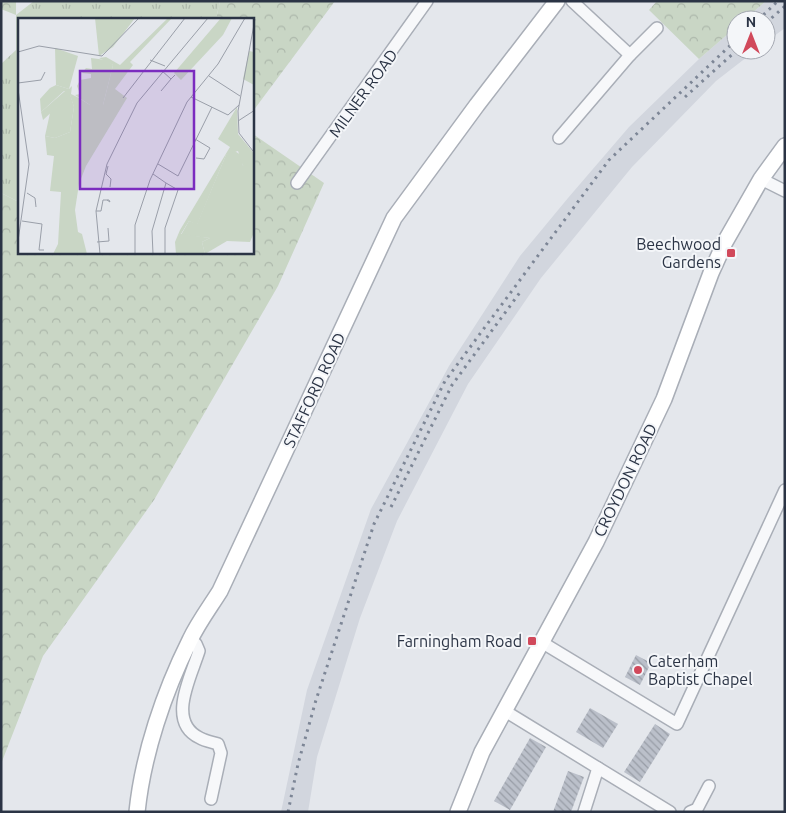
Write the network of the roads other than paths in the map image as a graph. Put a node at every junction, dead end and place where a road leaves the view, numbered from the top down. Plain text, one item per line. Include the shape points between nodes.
1 (427, 1) edge
2 (557, 1) edge
3 (572, 1) edge
4 (657, 28) dead end
5 (630, 55) junction
6 (559, 138) dead end
7 (785, 146) edge
8 (761, 179) junction
9 (297, 183) dead end
10 (785, 191) edge
11 (785, 490) edge
12 (190, 639) junction
13 (543, 643) junction
14 (506, 711) junction
15 (598, 768) junction
16 (709, 786) dead end
17 (211, 799) dead end
18 (671, 811) edge
19 (137, 812) edge
20 (458, 812) edge
21 (584, 812) edge
22 (690, 812) edge

1 - 9 street, MILNER ROAD
2 - 12 street, STAFFORD ROAD via 394,218 220,590
3 - 5 street
4 - 5 street
5 - 6 street
7 - 8 street, CROYDON ROAD
8 - 10 street
8 - 13 street, CROYDON ROAD via 725,242 664,399 596,542
11 - 13 street via 678,724
12 - 17 street via 199,651 181,708 185,725 199,738 218,744 221,753
12 - 19 street, STAFFORD ROAD via 164,704 143,770
13 - 14 street, CROYDON ROAD
14 - 15 street
14 - 20 street, CROYDON ROAD via 482,752
15 - 18 street
15 - 21 street
16 - 22 street via 697,809

